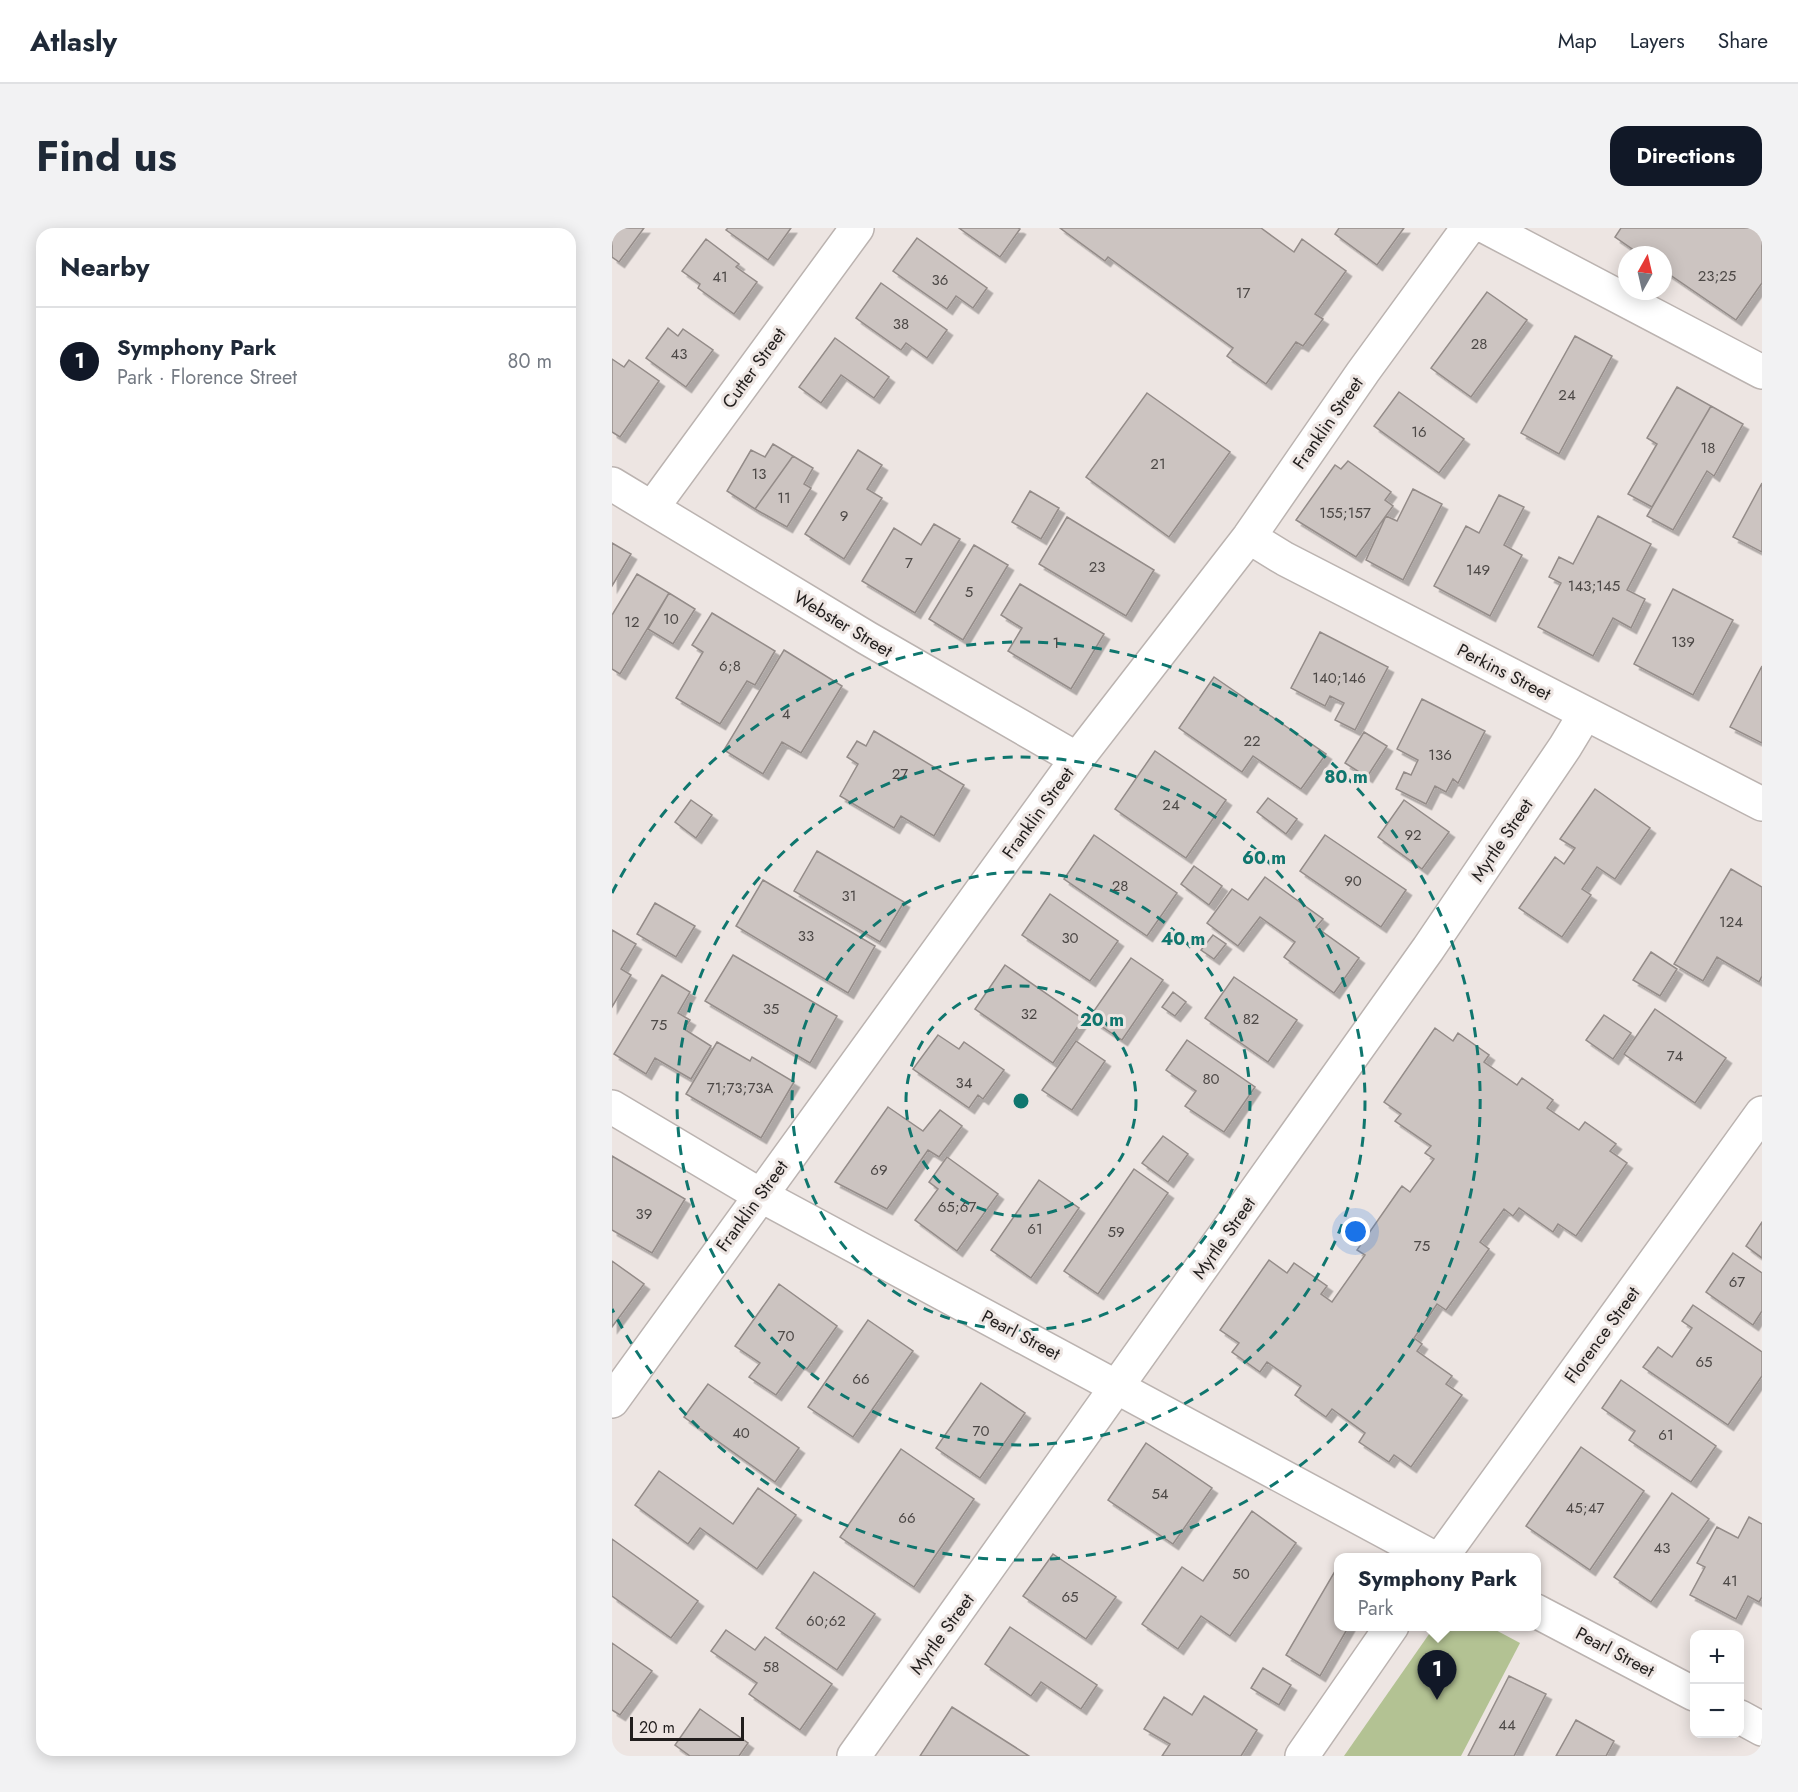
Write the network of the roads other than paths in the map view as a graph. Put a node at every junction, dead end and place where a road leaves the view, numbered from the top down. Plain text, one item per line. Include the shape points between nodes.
1 (857, 228) edge
2 (1468, 228) edge
3 (1488, 228) edge
4 (1760, 366) edge
5 (612, 484) edge
6 (652, 508) junction
7 (1248, 537) junction
8 (1585, 714) junction
9 (1077, 759) junction
10 (1762, 804) edge
11 (612, 1107) edge
12 (1762, 1113) edge
13 (760, 1195) junction
14 (1118, 1387) junction
15 (612, 1401) edge
16 (1427, 1553) edge
17 (1444, 1553) edge
18 (1541, 1614) edge
19 (1389, 1631) edge
20 (1690, 1691) edge
21 (1744, 1719) edge
22 (1762, 1729) edge
23 (854, 1756) edge
24 (1302, 1756) edge

1 - 6 street, Cutter Street
2 - 7 street, Franklin Street
3 - 4 street
5 - 6 street, Webster Street
6 - 9 street, Webster Street
7 - 8 street, Perkins Street
7 - 9 street, Franklin Street
8 - 10 street, Perkins Street
8 - 14 street, Myrtle Street via 1428,950
9 - 13 street, Franklin Street
11 - 13 street, Pearl Street
12 - 17 street, Florence Street
13 - 14 street, Pearl Street
13 - 15 street, Franklin Street
14 - 16 street, Pearl Street
14 - 23 street, Myrtle Street
18 - 20 street, Pearl Street
19 - 24 street
21 - 22 street

